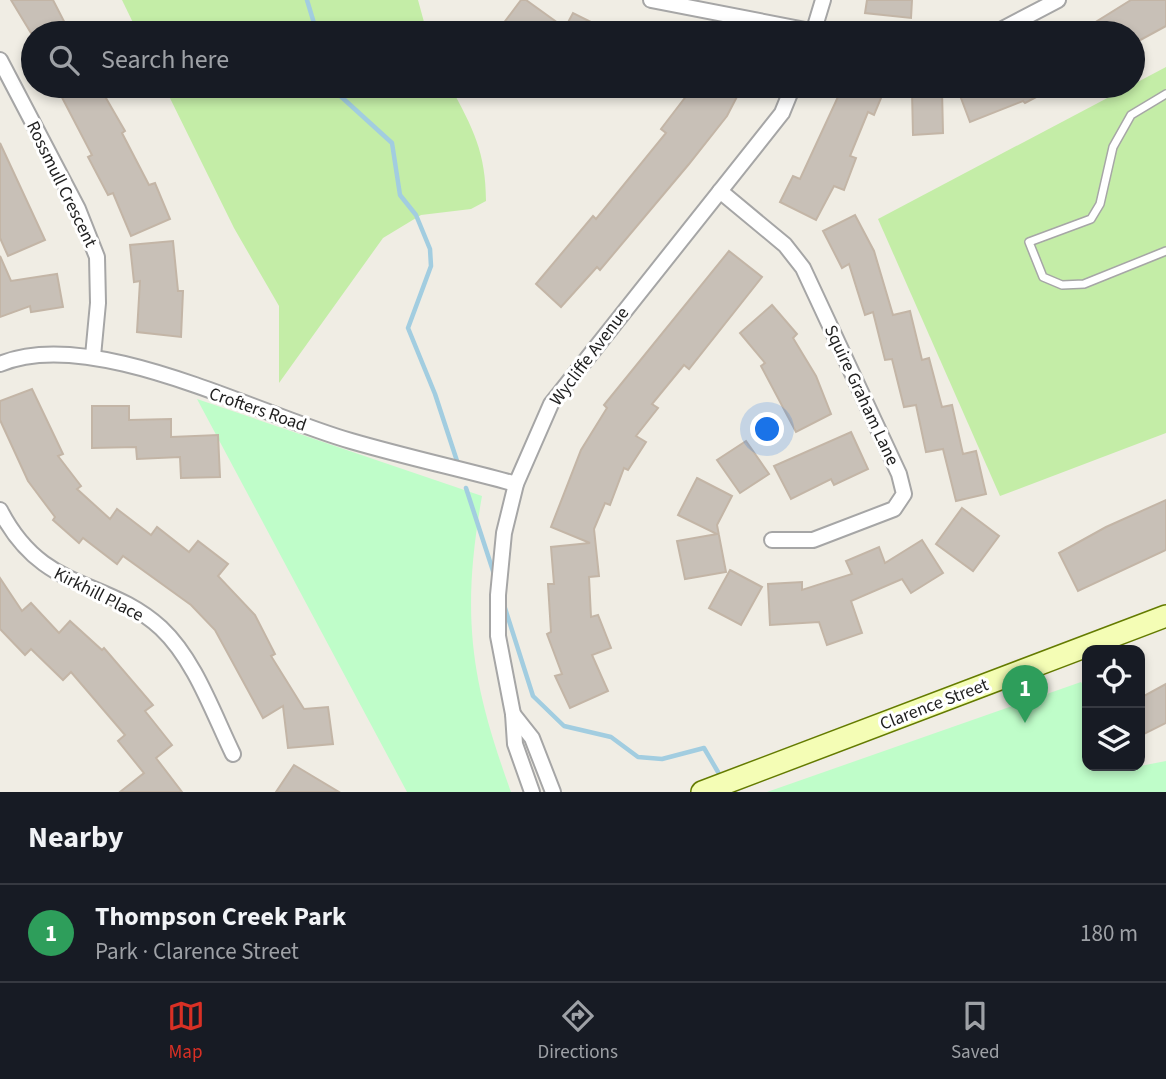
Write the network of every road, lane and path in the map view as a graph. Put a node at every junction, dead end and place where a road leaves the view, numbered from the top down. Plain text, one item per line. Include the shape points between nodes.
1 (651, 0) edge
2 (823, 0) edge
3 (1058, 0) edge
4 (756, 21) edge
5 (819, 21) edge
6 (1018, 21) edge
7 (0, 60) edge
8 (1166, 94) edge
9 (788, 98) edge
10 (720, 191) junction
11 (1166, 251) edge
12 (93, 356) junction
13 (0, 365) edge
14 (516, 484) junction
15 (0, 510) edge
16 (772, 540) dead end
17 (1166, 616) edge
18 (513, 714) junction
19 (233, 754) dead end
20 (532, 792) edge
21 (553, 792) edge
22 (702, 792) edge

1 - 4 street
2 - 5 street
3 - 6 street
7 - 12 street, Rossmull Crescent via 78,209 97,257
8 - 11 lane via 1131,115 1113,147 1100,204 1091,219 1029,242 1043,277 1062,285 1084,284
9 - 10 street, Wycliffe Avenue via 782,113
10 - 14 street, Wycliffe Avenue via 551,404
10 - 16 street, Squire Graham Lane via 785,244 803,268 899,474 904,494 894,509 813,540
12 - 13 street, Crofters Road via 41,355
12 - 14 street, Crofters Road via 350,441
14 - 18 street, Wycliffe Avenue via 504,533 497,612 501,661
15 - 19 street, Kirkhill Place via 19,541 48,569 142,612 162,629 188,663
17 - 22 street, Clarence Street
18 - 20 street, Wycliffe Avenue via 515,744
18 - 21 street, Wycliffe Avenue via 532,738

